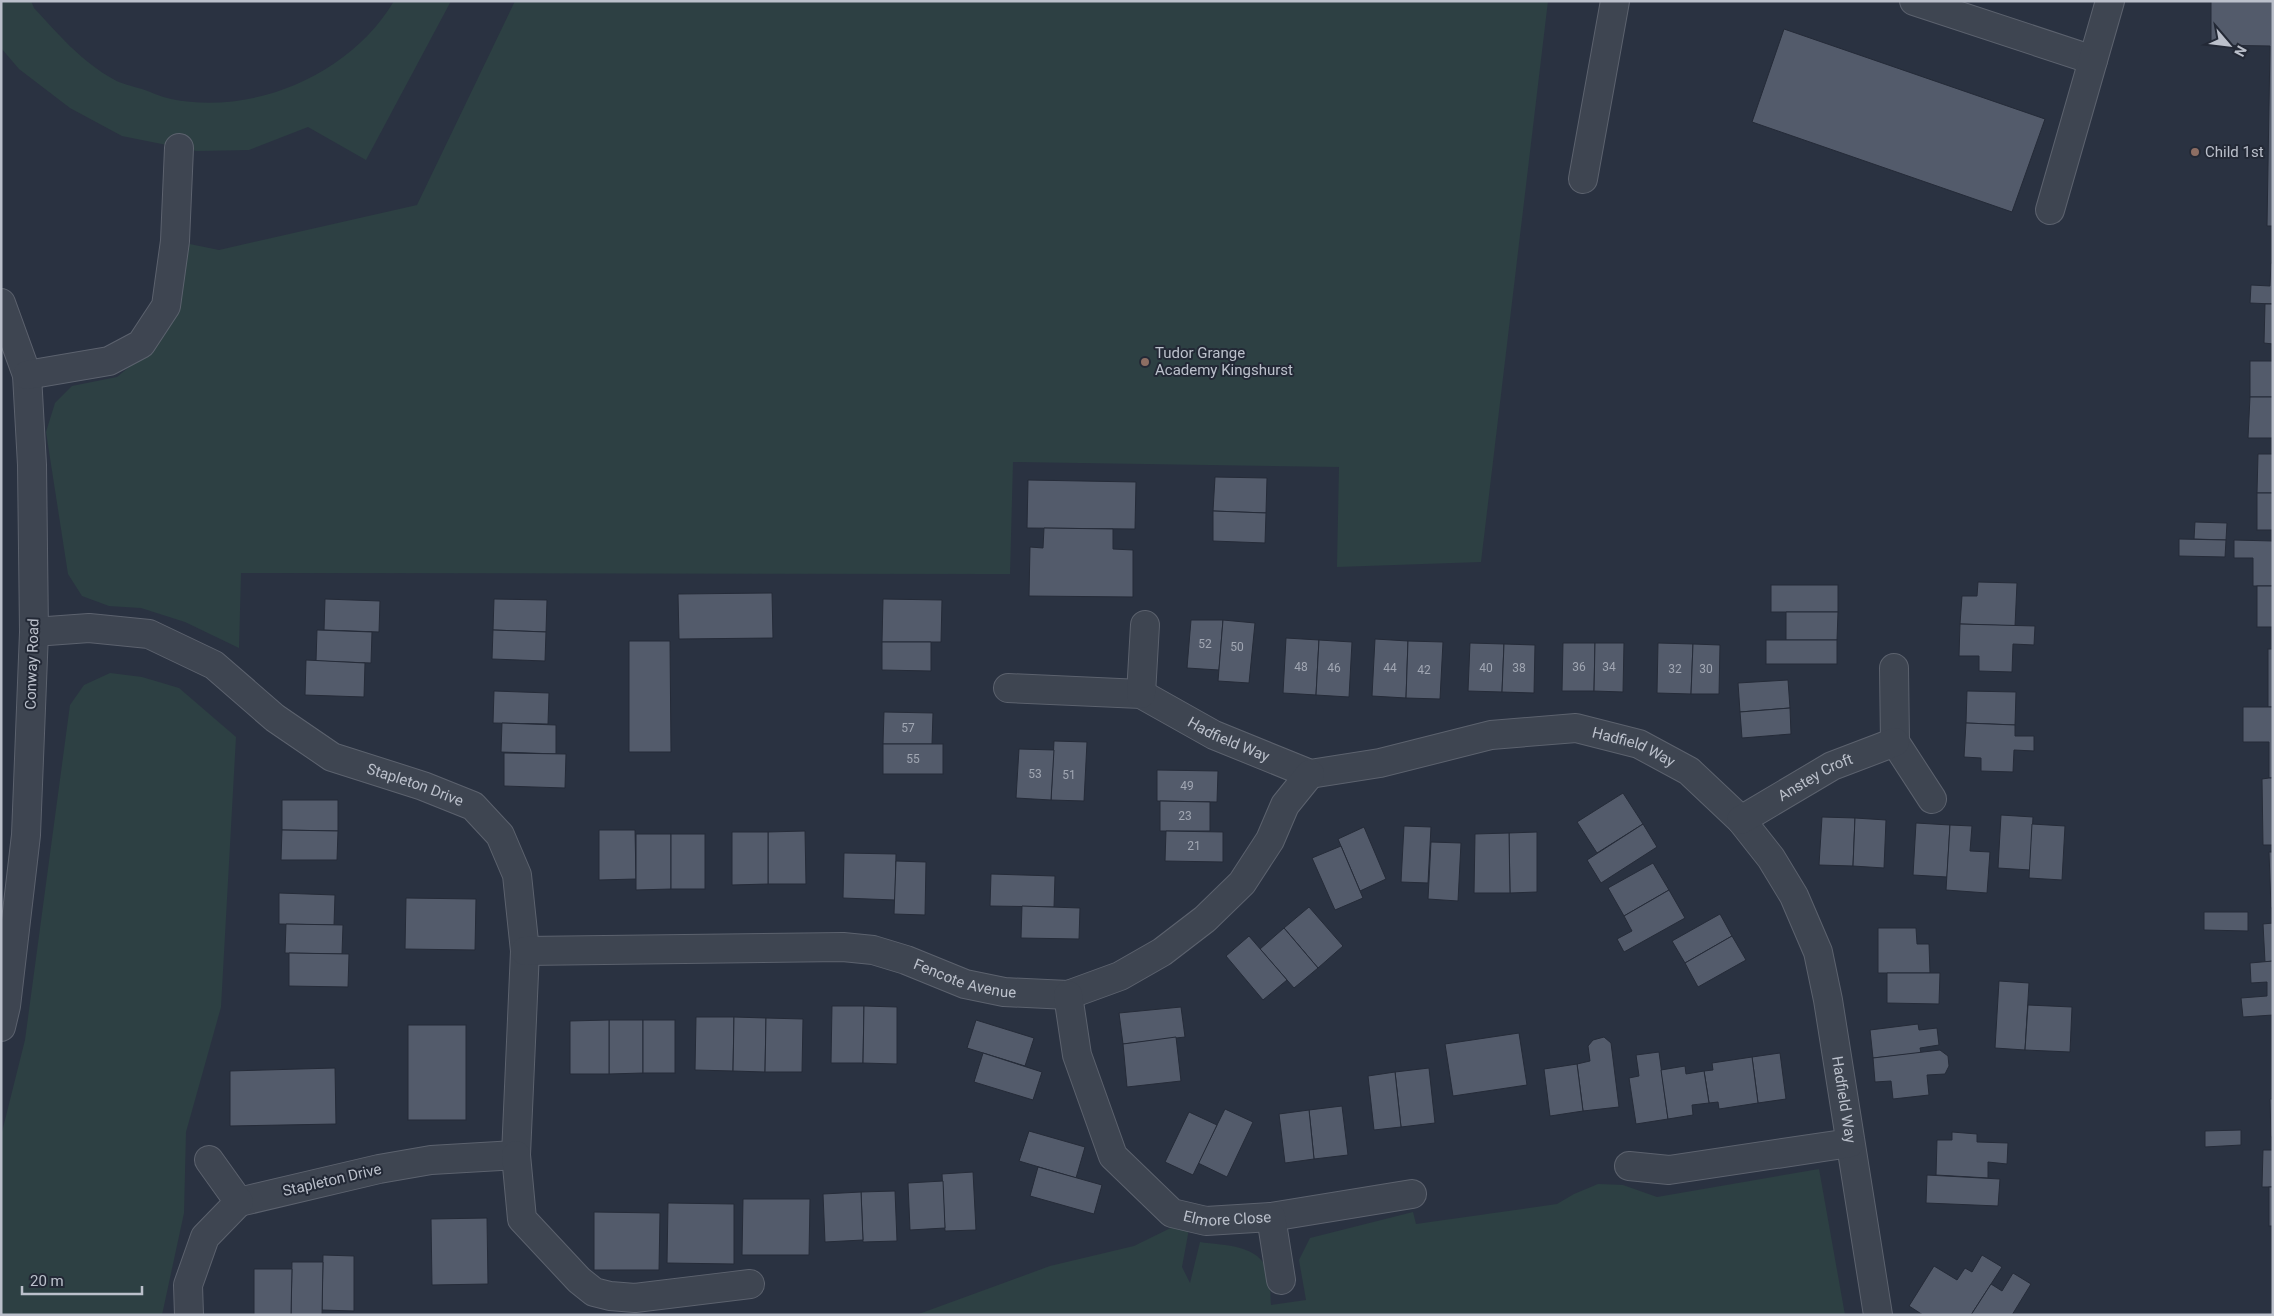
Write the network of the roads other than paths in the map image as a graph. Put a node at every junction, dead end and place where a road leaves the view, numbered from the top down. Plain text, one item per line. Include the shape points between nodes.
1 (1615, 1) edge
2 (1914, 1) edge
3 (2110, 1) edge
4 (2093, 60) junction
5 (179, 148) dead end
6 (1583, 179) dead end
7 (2050, 210) dead end
8 (1, 303) edge
9 (27, 375) junction
10 (1145, 625) dead end
11 (34, 632) junction
12 (1894, 668) dead end
13 (1008, 688) dead end
14 (1141, 694) junction
15 (1895, 742) junction
16 (1310, 774) junction
17 (1932, 799) dead end
18 (1741, 820) junction
19 (525, 951) junction
20 (1068, 996) junction
21 (1, 1027) edge
22 (1850, 1143) junction
23 (516, 1155) junction
24 (209, 1160) dead end
25 (1629, 1166) dead end
26 (1412, 1194) dead end
27 (239, 1202) junction
28 (1271, 1218) junction
29 (1281, 1280) dead end
30 (750, 1284) dead end
31 (188, 1315) edge
32 (1878, 1315) edge

1 - 6 street
2 - 4 street
3 - 4 street
4 - 7 street
5 - 9 street via 175,241 166,306 141,344 109,361
8 - 9 street, Conway Road
9 - 11 street, Conway Road via 32,465
10 - 14 street
11 - 19 street, Stapleton Drive via 89,628 149,634 214,665 275,718 332,757 473,806 500,834 517,875
11 - 21 street, Conway Road via 26,835
12 - 15 street
13 - 14 street, Hadfield Way
14 - 16 street, Hadfield Way via 1214,735
15 - 17 street
15 - 18 street, Anstey Croft via 1832,766
16 - 18 street, Hadfield Way via 1380,763 1491,735 1576,728 1639,744 1689,771
16 - 20 street, Fencote Avenue via 1286,805 1270,840 1242,884 1205,919 1162,952 1120,976
18 - 22 street, Hadfield Way via 1771,858 1794,896 1818,952
19 - 20 street, Fencote Avenue via 843,947 873,950 906,960 965,984 1004,992
19 - 23 street, Stapleton Drive
20 - 28 street, Elmore Close via 1077,1055 1114,1156 1172,1213 1206,1221
22 - 25 street via 1669,1170
22 - 32 street, Hadfield Way
23 - 27 street, Stapleton Drive via 431,1160
23 - 30 street, Stapleton Drive via 522,1219 594,1292 635,1298
24 - 27 street
26 - 28 street, Elmore Close
27 - 31 street via 205,1237 188,1285
28 - 29 street

